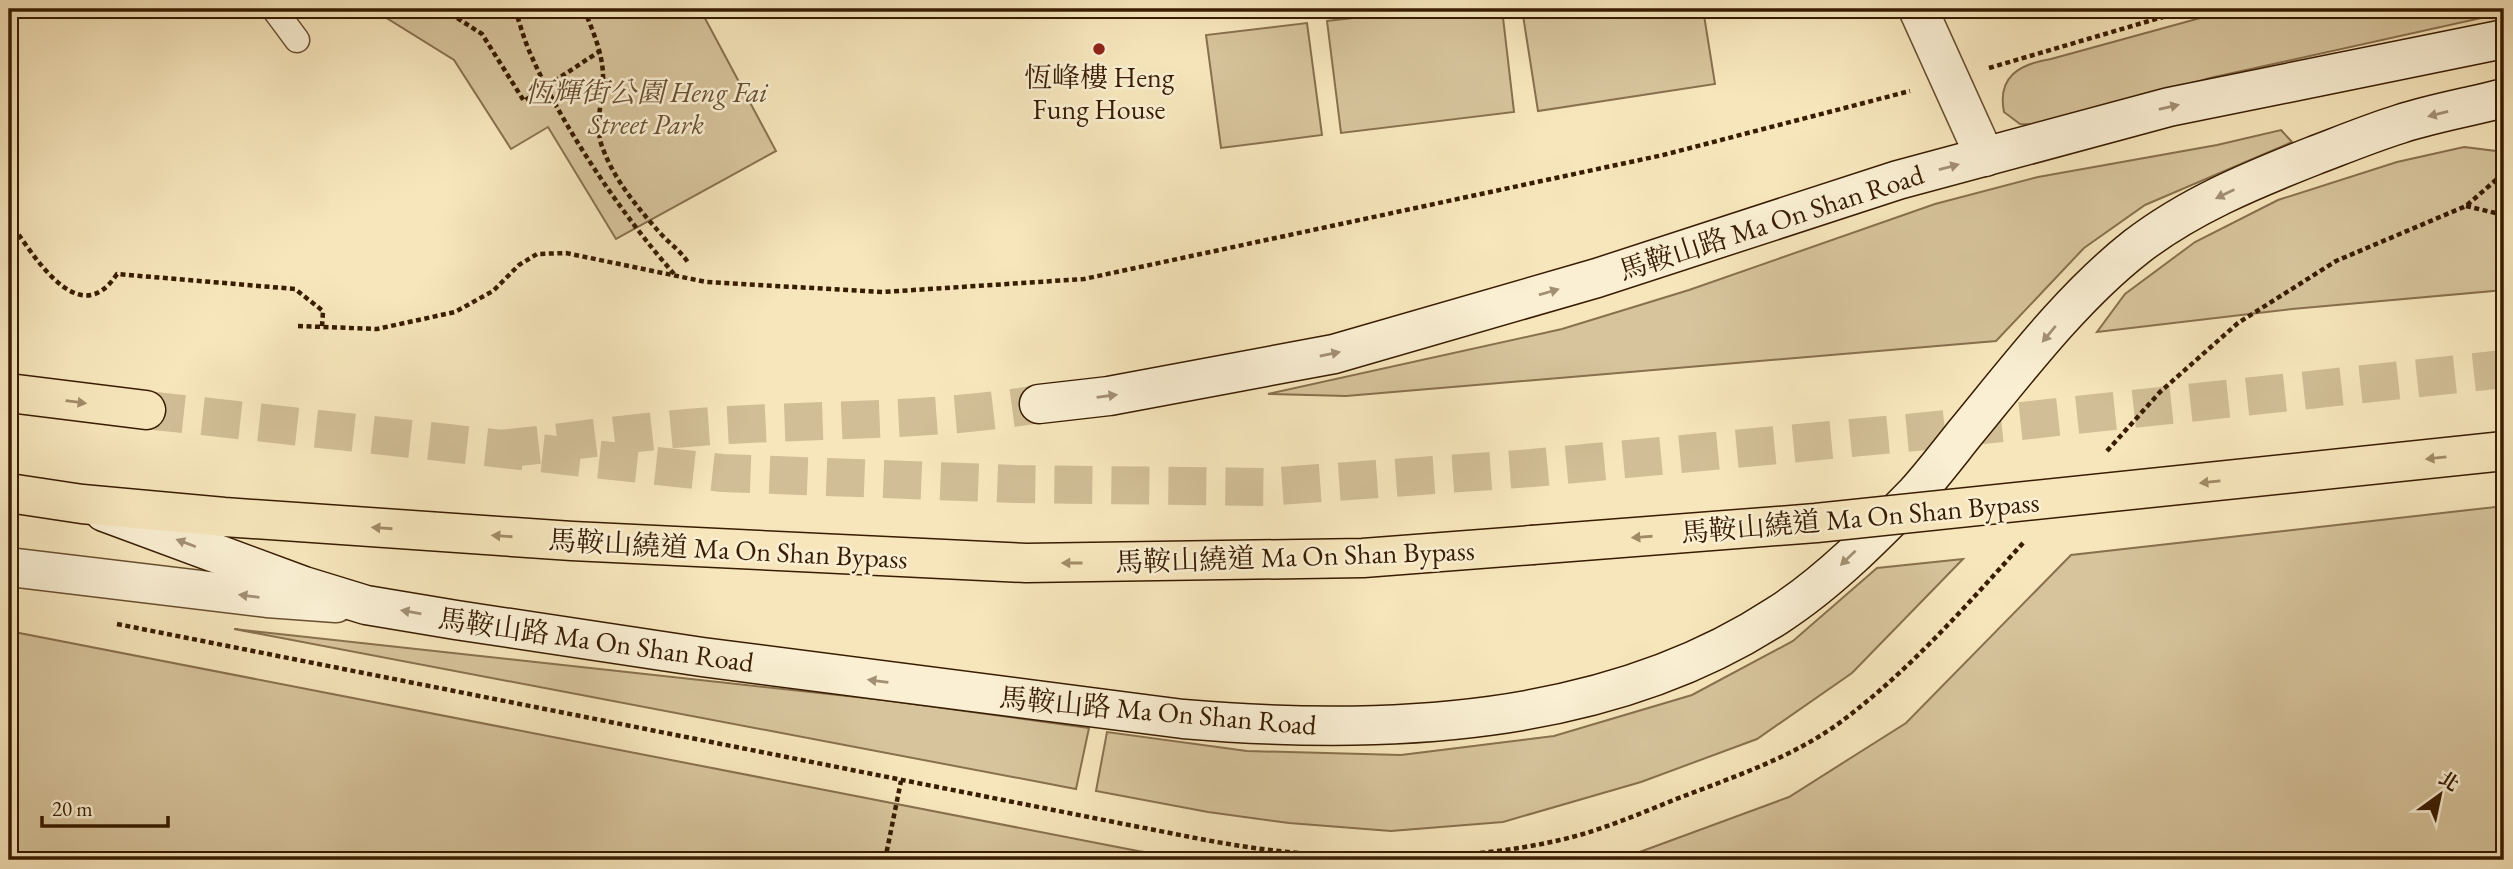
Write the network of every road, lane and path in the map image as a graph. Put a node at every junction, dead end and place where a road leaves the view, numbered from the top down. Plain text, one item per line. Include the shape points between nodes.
1 (274, 9) edge
2 (443, 9) edge
3 (515, 9) edge
4 (584, 9) edge
5 (1918, 9) edge
6 (2190, 9) edge
7 (2504, 39) edge
8 (297, 40) dead end
9 (600, 51) junction
10 (1951, 80) junction
11 (547, 86) junction
12 (2504, 98) edge
13 (1985, 157) junction
14 (2466, 206) dead end
15 (2504, 215) edge
16 (9, 221) edge
17 (689, 264) dead end
18 (675, 276) junction
19 (298, 326) dead end
20 (322, 327) junction
21 (9, 393) edge
22 (1039, 404) tunnel mouth
23 (146, 410) tunnel mouth
24 (2504, 450) edge
25 (9, 493) edge
26 (82, 504) junction
27 (9, 567) edge
28 (366, 604) junction
29 (109, 623) dead end
30 (901, 780) junction
31 (885, 860) edge
32 (1508, 860) edge

1 - 8 lane
2 - 11 path via 482,34 524,101
3 - 11 path
4 - 9 path
5 - 10 main road
6 - 10 path
13 -> 7 main road, 馬鞍山路 Ma On Shan Road via 2169,107
9 - 11 path
9 - 17 path via 604,79 601,147 627,193
10 - 13 main road
10 - 18 path via 1663,155 1084,279 883,292 706,282
11 - 18 path via 611,192
12 -> 28 main road, 馬鞍山路 Ma On Shan Road via 2400,124 2262,176 2195,209 2136,247 2077,300 1918,490 1837,569 1780,614 1680,667 1561,702 1441,722 1261,726 825,674
22 -> 13 main road, 馬鞍山路 Ma On Shan Road via 1109,396 1334,354
14 - 15 path
16 - 20 path via 49,276 78,296 92,296 110,285 117,274 295,289 323,311
18 - 20 path via 566,253 537,254 493,291 455,312 377,329
19 - 20 path
21 -> 23 main road
24 -> 26 main road, 馬鞍山繞道 Ma On Shan Bypass, bridge via 1816,523 1363,558 1026,563 572,541
25 - 26 main road, 馬鞍山路 Ma On Shan Road
28 -> 26 main road, 馬鞍山路 Ma On Shan Road
28 -> 27 main road, 馬鞍山路 Ma On Shan Road via 267,598
29 - 30 path
30 - 31 path
30 - 32 path via 1255,848 1377,857 1503,852

